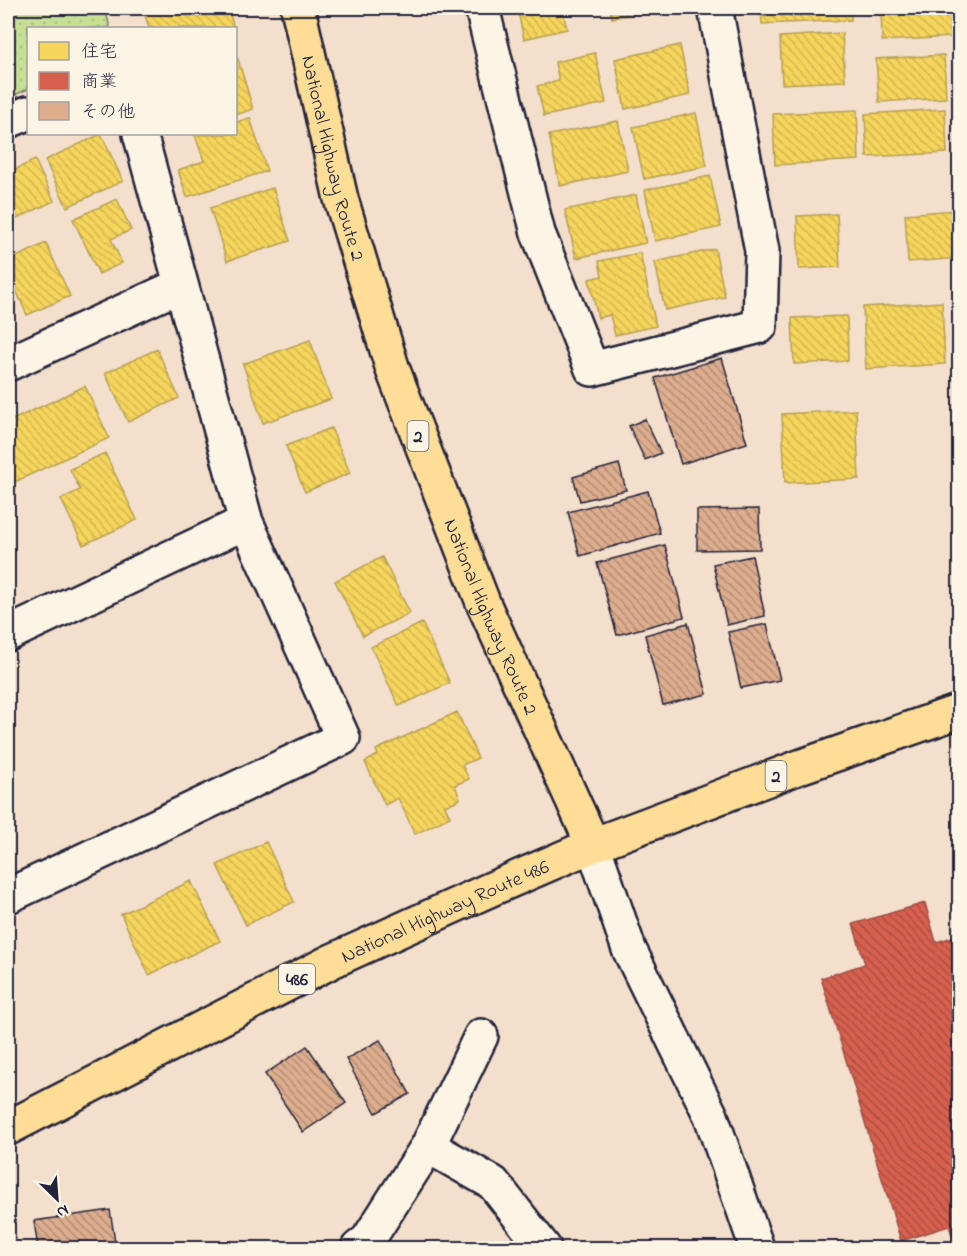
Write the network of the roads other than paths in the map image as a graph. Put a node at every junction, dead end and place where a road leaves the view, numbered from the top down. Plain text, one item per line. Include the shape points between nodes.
1 (298, 8) edge
2 (482, 8) edge
3 (715, 8) edge
4 (27, 113) edge
5 (8, 121) edge
6 (140, 135) edge
7 (181, 285) junction
8 (8, 364) edge
9 (246, 522) junction
10 (8, 634) edge
11 (960, 711) edge
12 (593, 845) junction
13 (8, 896) edge
14 (481, 1036) dead end
15 (8, 1128) edge
16 (428, 1146) junction
17 (358, 1248) edge
18 (544, 1248) edge
19 (757, 1248) edge

1 - 12 highway, National Highway Route 2 / 2 via 341,199 393,370 484,605
2 - 3 street via 538,233 592,369 760,326 762,251
4 - 5 street
6 - 7 street
7 - 8 street
7 - 9 street
9 - 10 street
9 - 13 street via 343,738
11 - 12 highway, 2
12 - 15 highway, National Highway Route 486 / 486 via 332,961
12 - 19 street via 629,949 711,1116
14 - 16 street
16 - 17 street via 368,1240
16 - 18 street via 493,1183

